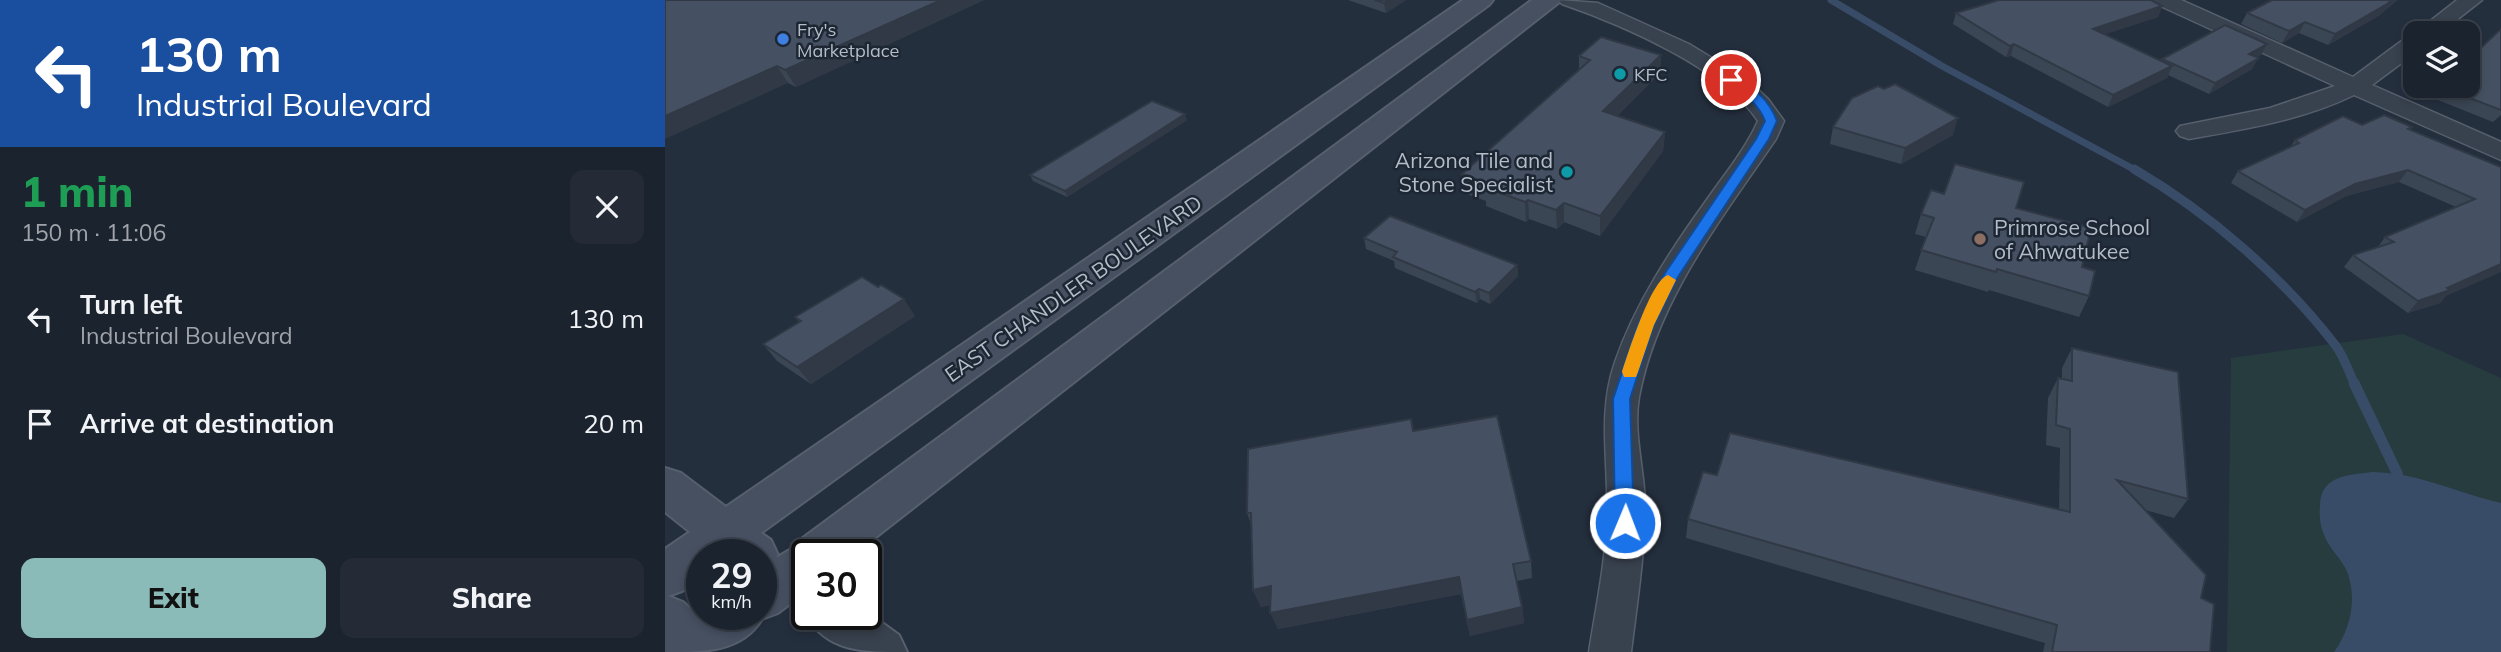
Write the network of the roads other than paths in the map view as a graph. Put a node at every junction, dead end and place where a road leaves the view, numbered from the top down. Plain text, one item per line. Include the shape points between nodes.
1 (1480, 0) edge
2 (1549, 0) edge
3 (1569, 0) edge
4 (2164, 0) edge
5 (2471, 0) edge
6 (2442, 21) edge
7 (2403, 51) edge
8 (2355, 85) junction
9 (2189, 131) dead end
10 (2501, 152) edge
11 (665, 486) edge
12 (738, 539) edge
13 (777, 567) edge
14 (686, 574) edge
15 (665, 576) edge
16 (710, 630) edge
17 (851, 630) edge
18 (688, 642) edge
19 (881, 652) edge
20 (1610, 652) edge

1 - 13 main road, EAST CHANDLER BOULEVARD
2 - 13 main road, EAST CHANDLER BOULEVARD
3 - 20 street via 1628,21 1723,74 1755,97 1771,121 1660,294 1622,399 1626,499
4 - 8 street
5 - 6 street
7 - 8 street
8 - 9 street via 2283,114
8 - 10 street
11 - 12 main road
14 - 15 main road, EAST CHANDLER BOULEVARD
16 - 18 main road
17 - 19 street

